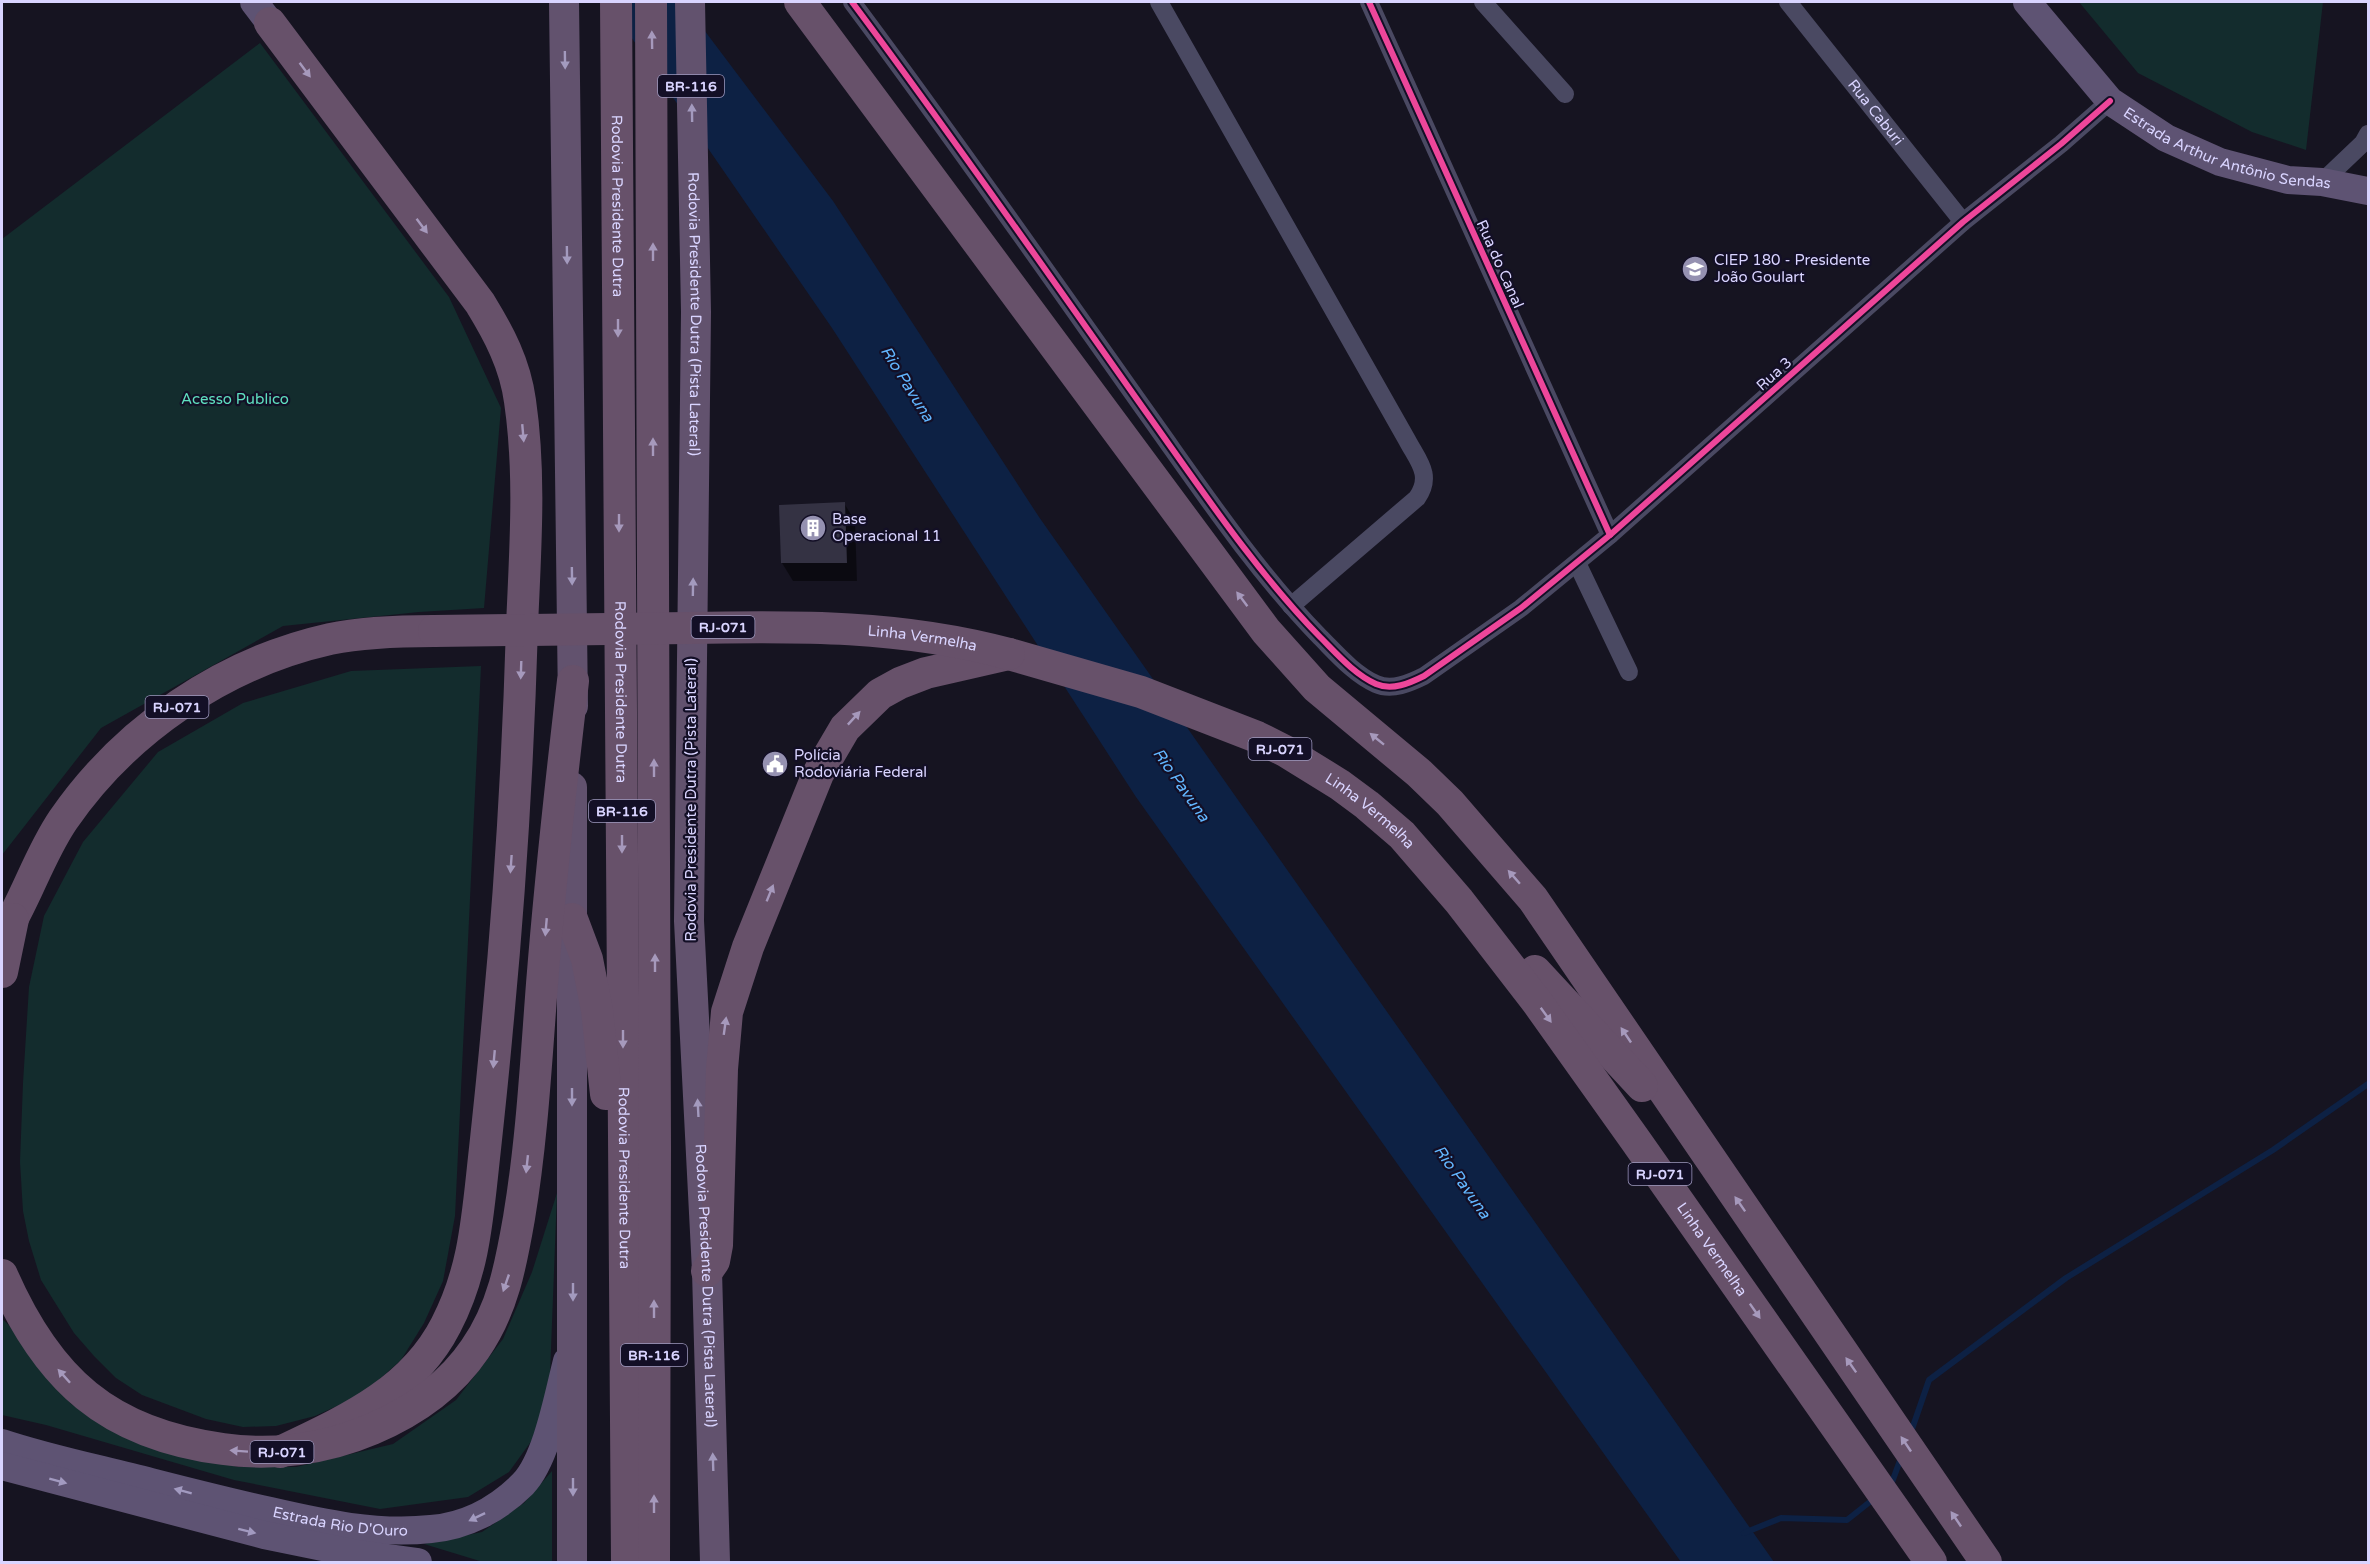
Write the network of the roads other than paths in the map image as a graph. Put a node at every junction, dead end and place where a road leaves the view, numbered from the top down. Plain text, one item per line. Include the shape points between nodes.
1 (564, 2) edge
2 (616, 2) edge
3 (651, 2) edge
4 (690, 2) edge
5 (800, 2) edge
6 (852, 2) edge
7 (1159, 2) edge
8 (1369, 2) edge
9 (1483, 2) edge
10 (1788, 2) edge
11 (2027, 2) edge
12 (262, 12) edge
13 (1564, 94) dead end
14 (2110, 101) junction
15 (2367, 146) edge
16 (2322, 182) junction
17 (2368, 191) edge
18 (1963, 222) junction
19 (1610, 536) junction
20 (1577, 563) junction
21 (1291, 606) junction
22 (1009, 654) junction
23 (1629, 672) dead end
24 (573, 681) junction
25 (1459, 901) junction
26 (572, 920) junction
27 (7, 928) edge
28 (2, 972) edge
29 (1706, 1154) junction
30 (707, 1271) junction
31 (2, 1275) edge
32 (573, 1342) junction
33 (2, 1443) edge
34 (280, 1452) junction
35 (2, 1466) edge
36 (627, 1549) edge
37 (418, 1563) edge
38 (572, 1563) edge
39 (654, 1563) edge
40 (715, 1563) edge
41 (1931, 1563) edge
42 (1986, 1563) edge

1 -> 24 highway, BR-116
2 -> 36 highway, Rodovia Presidente Dutra / BR-116
39 -> 3 highway, Rodovia Presidente Dutra / BR-116
30 -> 4 highway, Rodovia Presidente Dutra (Pista Lateral) / BR-116 via 689,921 696,312
29 -> 5 highway via 1533,899 1450,803 1317,688 1266,631
6 - 21 street, Rua 3 via 1187,469
7 - 21 street via 1424,472 1425,481 1417,498
8 - 19 street, Rua do Canal
9 - 13 street
10 - 18 street, Rua Caburi
11 - 14 main road, Estrada Arthur Antônio Sendas
12 -> 34 highway via 495,327 507,352 520,399 527,504 510,895 471,1260 444,1329 419,1363 390,1392 355,1416
14 - 16 main road, Estrada Arthur Antônio Sendas via 2166,138 2220,162 2288,180
14 - 18 street, Rua 3
15 - 16 street
16 - 17 main road, Estrada Arthur Antônio Sendas
18 - 19 street, Rua 3
19 - 20 street, Rua 3
20 - 21 street, Rua 3 via 1449,660 1408,684 1395,687 1377,685 1347,664
20 - 23 street
22 - 25 highway, Linha Vermelha / RJ-071 via 1141,692 1275,746 1367,805 1402,835
22 - 27 highway, Linha Vermelha / RJ-071, bridge via 941,638 853,628 784,626 434,631 330,639 239,671 174,709 123,750 75,805 45,850
30 -> 22 highway, RJ-071 via 717,1245 727,1012 748,946 818,774 845,728 880,694 900,682 953,665
24 - 26 highway, BR-116
24 -> 34 highway, RJ-071 via 552,855 527,1168 509,1275 494,1316 475,1350 422,1404 362,1433 324,1445
25 - 29 highway via 1511,946
25 -> 41 highway, Linha Vermelha / RJ-071 via 1623,1122
26 -> 32 highway, BR-116
26 - 36 highway via 587,959 597,1010 608,1112 615,1458
27 - 28 highway, RJ-071
42 -> 29 highway, RJ-071
40 -> 30 highway, Rodovia Presidente Dutra (Pista Lateral) / BR-116
34 -> 31 highway, RJ-071 via 193,1445 129,1424 98,1406 71,1384 50,1358
32 -> 33 main road, Estrada Rio D'Ouro via 535,1467 524,1483 483,1515 447,1527 399,1531 321,1522
32 -> 38 highway, BR-116
35 -> 37 main road, Estrada Rio D'Ouro via 264,1535

